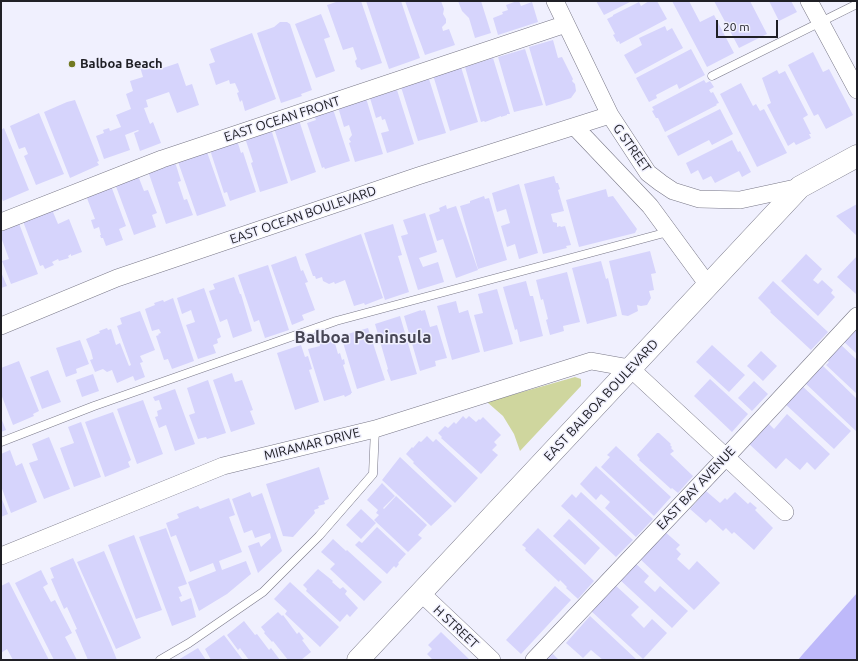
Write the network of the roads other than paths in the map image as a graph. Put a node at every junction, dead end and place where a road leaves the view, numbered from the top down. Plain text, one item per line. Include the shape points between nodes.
1 (555, 1) edge
2 (809, 1) edge
3 (857, 4) edge
4 (820, 22) junction
5 (566, 24) junction
6 (712, 76) dead end
7 (857, 90) edge
8 (610, 115) junction
9 (575, 127) junction
10 (857, 156) edge
11 (800, 187) junction
12 (1, 222) edge
13 (668, 232) junction
14 (708, 286) junction
15 (857, 316) edge
16 (1, 326) edge
17 (630, 368) junction
18 (375, 429) junction
19 (1, 442) edge
20 (726, 457) junction
21 (785, 512) dead end
22 (1, 556) edge
23 (421, 593) junction
24 (160, 660) edge
25 (358, 660) edge
26 (492, 660) edge
27 (534, 660) edge

1 - 5 street, G STREET
2 - 4 street
3 - 4 lane
4 - 6 lane
4 - 7 street
5 - 8 street, G STREET
5 - 12 street, EAST OCEAN FRONT via 162,159
8 - 9 street, EAST OCEAN BOULEVARD
8 - 11 street, G STREET via 648,173 673,191 699,199 740,200
9 - 13 street, G STREET via 650,206
9 - 16 street, EAST OCEAN BOULEVARD via 418,176 117,278
10 - 11 street, EAST BALBOA BOULEVARD
11 - 14 street, EAST BALBOA BOULEVARD
13 - 14 street, G STREET
13 - 19 lane via 336,321 94,406
14 - 17 street, EAST BALBOA BOULEVARD
15 - 20 street, EAST BAY AVENUE
17 - 18 street, MIRAMAR DRIVE via 591,361
17 - 20 street
17 - 23 street, EAST BALBOA BOULEVARD
18 - 22 street, MIRAMAR DRIVE via 222,466
18 - 24 lane via 373,474 319,536 263,592
20 - 21 street
20 - 27 street, EAST BAY AVENUE
23 - 25 street, EAST BALBOA BOULEVARD
23 - 26 street, H STREET

